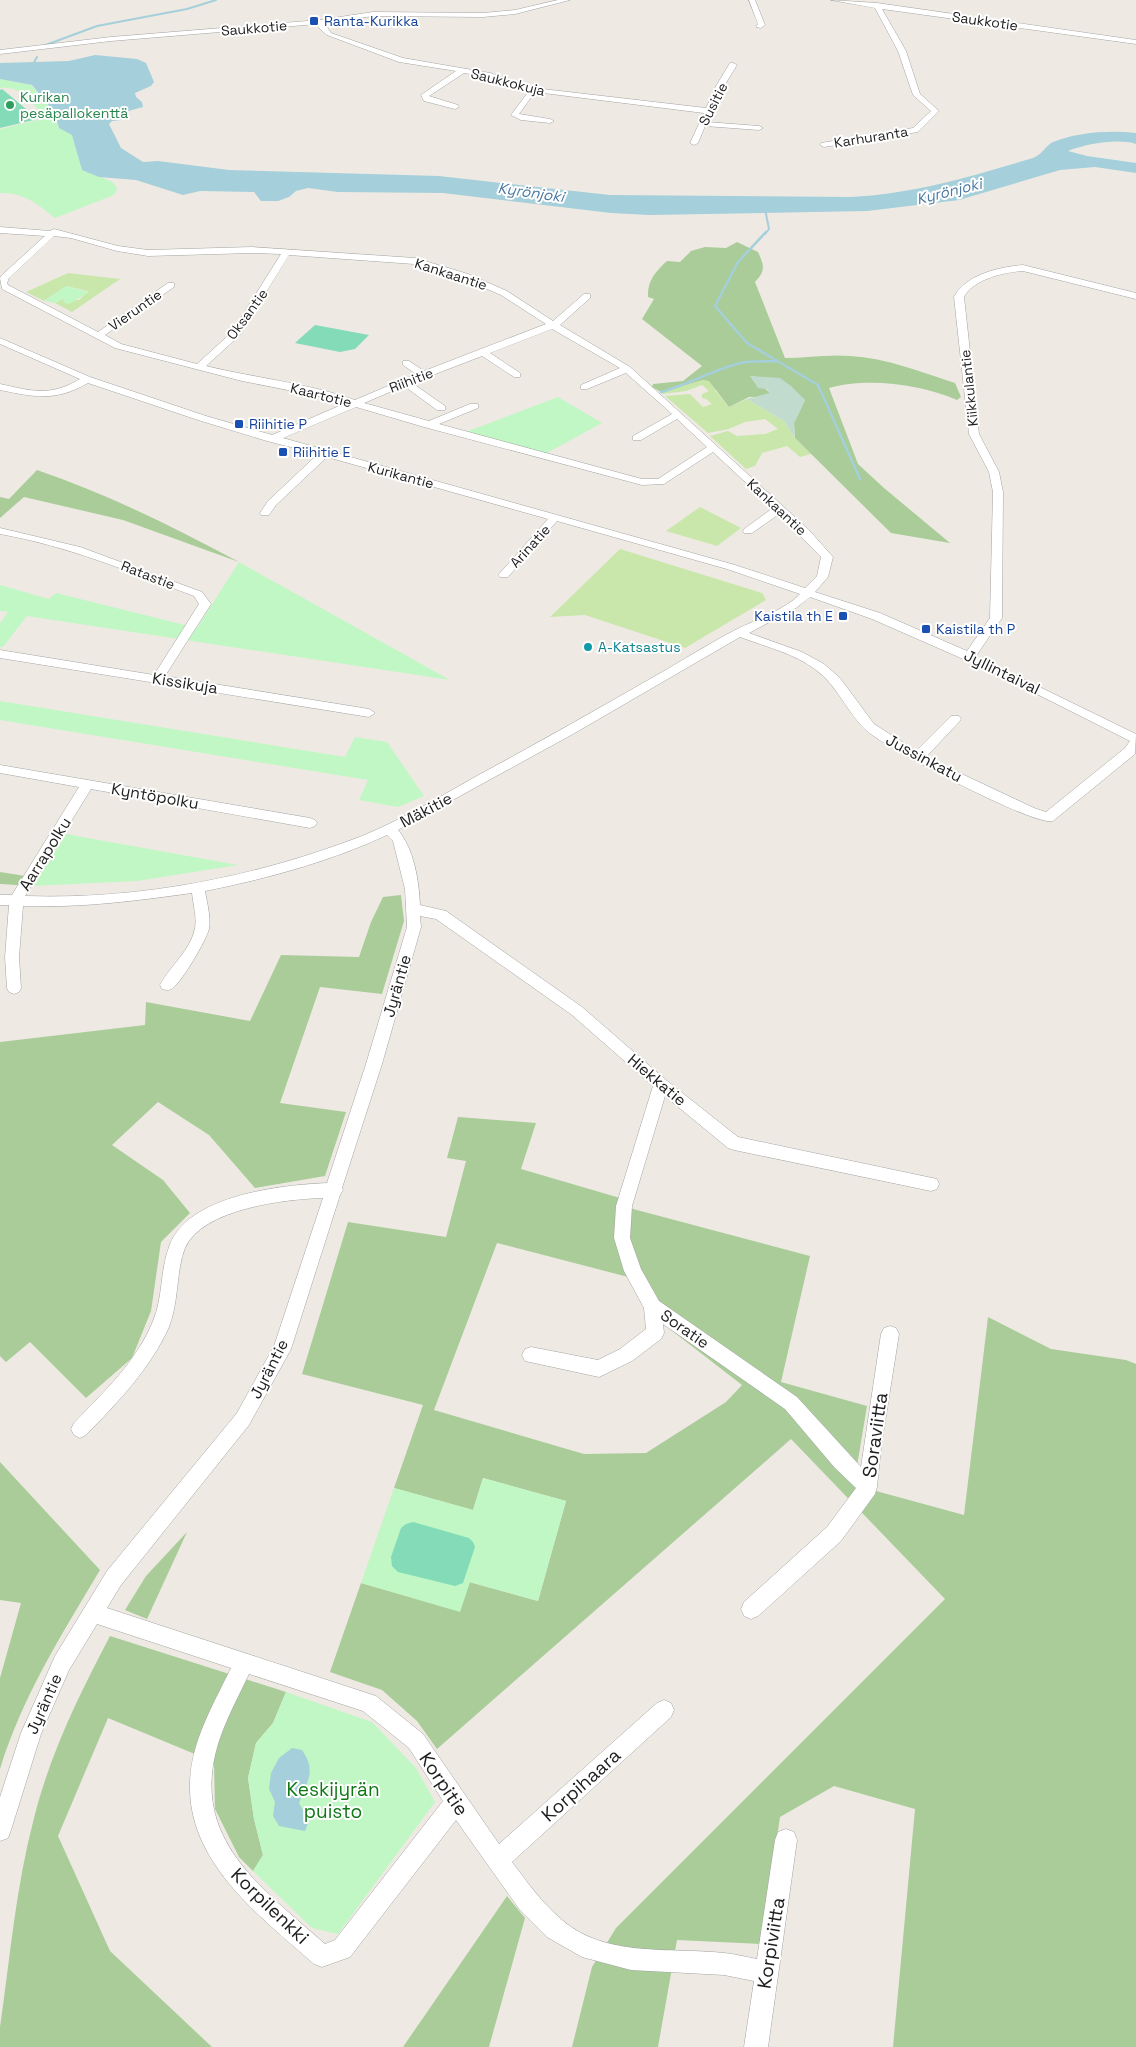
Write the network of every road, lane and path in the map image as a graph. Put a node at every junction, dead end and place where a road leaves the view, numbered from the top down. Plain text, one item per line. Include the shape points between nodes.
1 (567, 0) edge
2 (752, 0) edge
3 (834, 0) edge
4 (877, 6) junction
5 (320, 22) junction
6 (759, 27) dead end
7 (1136, 42) edge
8 (0, 52) edge
9 (733, 65) dead end
10 (463, 70) junction
11 (533, 90) junction
12 (455, 106) dead end
13 (708, 112) junction
14 (550, 121) dead end
15 (703, 124) junction
16 (759, 128) dead end
17 (694, 143) dead end
18 (824, 145) dead end
19 (0, 230) edge
20 (54, 232) junction
21 (286, 252) junction
22 (171, 285) dead end
23 (587, 296) dead end
24 (1136, 296) edge
25 (553, 325) junction
26 (98, 336) junction
27 (0, 341) edge
28 (483, 352) junction
29 (406, 362) dead end
30 (199, 367) junction
31 (628, 370) junction
32 (423, 375) junction
33 (517, 375) dead end
34 (87, 379) junction
35 (405, 382) junction
36 (0, 387) edge
37 (584, 387) dead end
38 (353, 403) junction
39 (474, 406) dead end
40 (442, 408) dead end
41 (678, 414) junction
42 (428, 425) junction
43 (637, 438) dead end
44 (271, 439) junction
45 (714, 447) junction
46 (324, 454) junction
47 (778, 509) junction
48 (265, 513) dead end
49 (555, 518) junction
50 (0, 531) edge
51 (748, 531) dead end
52 (504, 575) dead end
53 (808, 592) junction
54 (740, 633) junction
55 (0, 654) edge
56 (970, 656) junction
57 (157, 679) junction
58 (370, 713) dead end
59 (954, 719) dead end
60 (1136, 741) edge
61 (918, 757) junction
62 (0, 769) edge
63 (88, 784) junction
64 (310, 823) dead end
65 (390, 829) junction
66 (198, 888) junction
67 (0, 900) edge
68 (16, 900) junction
69 (414, 910) junction
70 (167, 985) dead end
71 (14, 988) dead end
72 (661, 1084) junction
73 (931, 1184) dead end
74 (335, 1190) junction
75 (654, 1307) junction
76 (890, 1334) dead end
77 (531, 1355) dead end
78 (80, 1429) dead end
79 (868, 1487) junction
80 (751, 1609) dead end
81 (93, 1613) junction
82 (244, 1662) junction
83 (664, 1710) dead end
84 (456, 1802) junction
85 (0, 1830) edge
86 (786, 1840) dead end
87 (498, 1860) junction
88 (766, 1972) junction
89 (756, 2047) edge

1 - 5 street, Saukkotie via 515,12 483,15 373,14
2 - 6 street via 762,25
3 - 4 street, Saukkotie
4 - 7 street, Saukkotie
4 - 18 street, Karhuranta via 902,51 917,95 935,109 932,116 915,130
5 - 8 street, Saukkotie via 111,39
5 - 10 street, Saukkokuja via 329,34 379,53
9 - 13 street, Susitie
10 - 11 street, Saukkokuja via 490,75
10 - 12 street via 425,95 427,99
11 - 13 street, Saukkokuja
11 - 14 street via 515,115
13 - 15 street, Susitie
15 - 16 street
15 - 17 street, Susitie
19 - 20 street, Kankaantie
20 - 21 street, Kankaantie via 148,253
20 - 26 street, Kaartotie via 2,282 5,287
21 - 25 street, Kankaantie via 416,261 486,284
21 - 30 street, Oksantie via 278,270 236,334
22 - 26 street, Vieruntie
23 - 25 street, Riihitie
24 - 56 street, Kiikkulantie via 1023,268 1006,269 980,277 959,297 974,434 994,472 998,492 996,618
25 - 28 street, Riihitie
25 - 31 street, Kankaantie
26 - 30 street, Kaartotie via 126,348
27 - 34 street, Kurikantie
28 - 32 street, Riihitie
28 - 33 street
29 - 32 street
30 - 38 street, Kaartotie via 335,396
31 - 37 street
31 - 41 street, Kankaantie
32 - 35 street, Riihitie
34 - 36 street via 69,391 55,395
34 - 44 street, Kurikantie
35 - 38 street, Riihitie
35 - 40 street
38 - 42 street, Kaartotie
38 - 44 street, Riihitie
39 - 42 street
41 - 43 street
41 - 45 street, Kankaantie
42 - 45 street, Kaartotie via 652,483 668,478
44 - 46 street, Kurikantie
45 - 47 street, Kankaantie
46 - 48 street
46 - 49 street, Kurikantie
47 - 51 street
47 - 53 street, Kankaantie via 827,557 822,577
49 - 52 street, Arinatie
49 - 53 street, Kurikantie via 722,564
50 - 57 street, Ratastie via 41,538 198,594 205,604
53 - 54 street, Mäkitie via 792,606
53 - 56 street, Jyllintaival via 876,616
54 - 61 street, Jussinkatu via 802,657 829,674 875,731
54 - 65 street, Mäkitie
55 - 57 street, Kissikuja
56 - 60 street, Jyllintaival
57 - 58 street, Kissikuja
59 - 61 street
60 - 61 street, Jussinkatu via 1130,751 1048,818
62 - 63 street, Kyntöpolku
63 - 64 street, Kyntöpolku
63 - 68 street, Aarrapolku
65 - 66 street, Mäkitie via 288,866
65 - 69 street, Jyräntie via 405,860
66 - 68 street, Mäkitie via 110,899
66 - 70 street via 202,930
67 - 68 street, Mäkitie
68 - 71 street, Aarrapolku via 12,957
69 - 72 street, Hiekkatie via 441,916 529,976 578,1011
69 - 74 street, Jyräntie via 414,927
72 - 73 street, Hiekkatie via 734,1143
72 - 75 street, Soratie via 624,1206 622,1238 633,1271
74 - 78 street via 300,1191 244,1201 199,1221 178,1243 162,1322 144,1358
74 - 81 street, Jyräntie via 282,1349 243,1419 114,1578
75 - 77 street via 655,1333 626,1355 599,1369
75 - 79 street, Soratie via 791,1404
76 - 79 street, Soraviitta
79 - 80 street, Soraviitta via 834,1534
81 - 82 street, Korpitie
81 - 85 street, Jyräntie via 62,1663 30,1733
82 - 84 street, Korpitie via 369,1703 416,1741
82 - 84 street, Korpilenkki via 207,1745 200,1775 201,1814 214,1848 238,1879 322,1956 342,1949
83 - 87 street, Korpihaara
84 - 87 street, Korpitie
86 - 88 street, Korpiviitta
87 - 88 street, Korpitie via 528,1902 555,1929 590,1949 631,1959 724,1964
88 - 89 street, Korpiviitta

